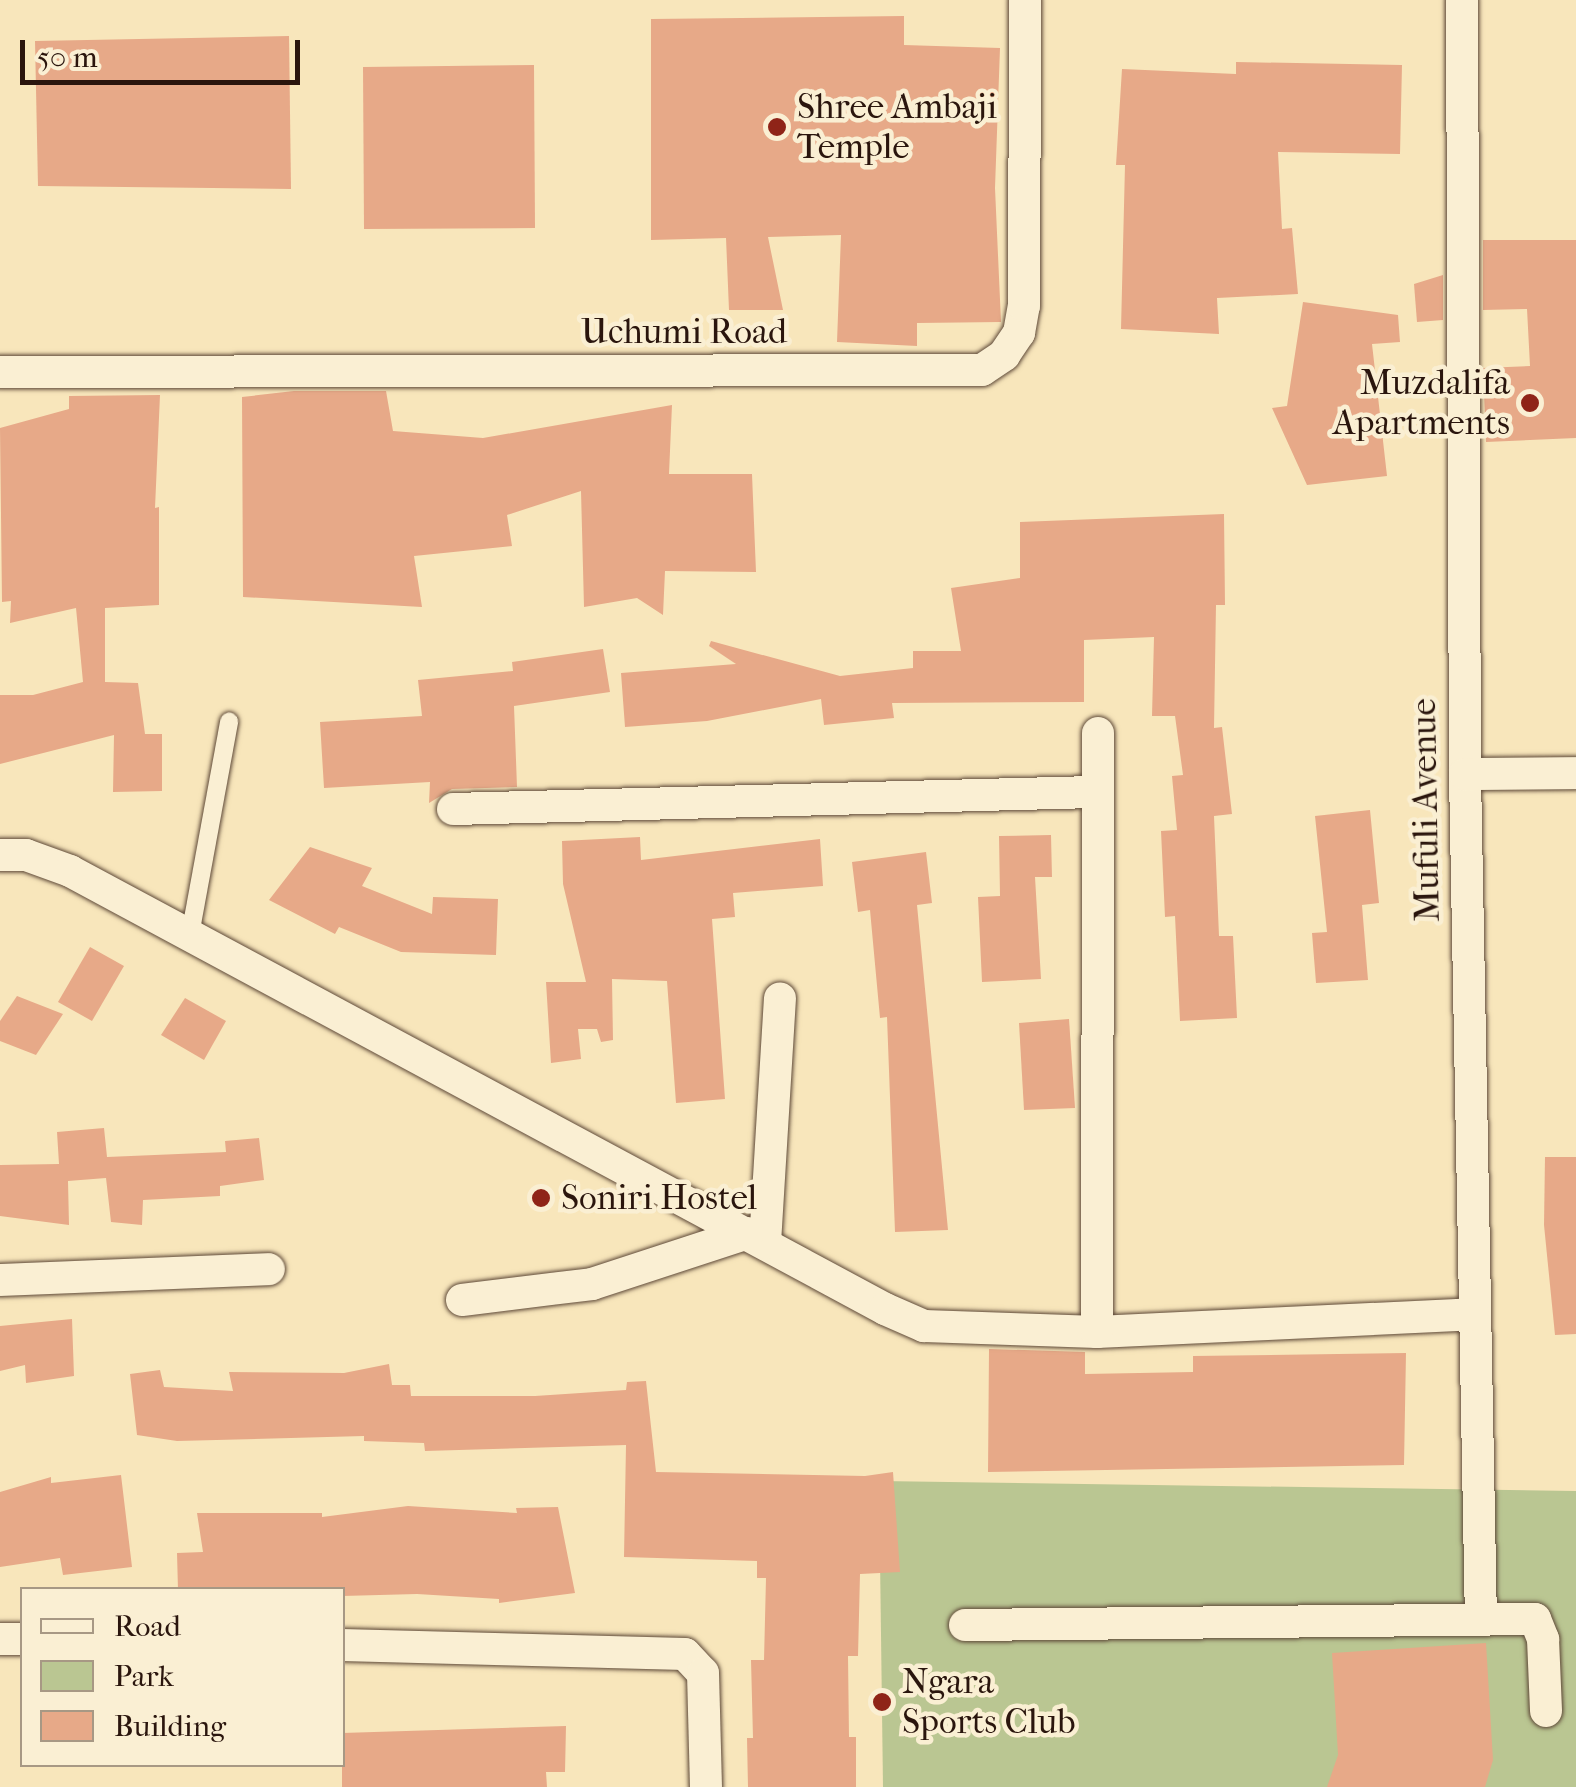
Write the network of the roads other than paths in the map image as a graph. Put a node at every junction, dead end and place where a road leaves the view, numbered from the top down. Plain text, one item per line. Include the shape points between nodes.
1 (1025, 0) edge
2 (1462, 0) edge
3 (0, 372) edge
4 (229, 722) dead end
5 (1098, 733) dead end
6 (1576, 773) edge
7 (1465, 774) junction
8 (1094, 792) junction
9 (453, 808) dead end
10 (0, 855) edge
11 (190, 935) junction
12 (780, 998) dead end
13 (756, 1238) junction
14 (269, 1269) dead end
15 (0, 1280) edge
16 (462, 1300) dead end
17 (1473, 1314) junction
18 (1097, 1332) junction
19 (1480, 1620) junction
20 (964, 1625) dead end
21 (345, 1645) edge
22 (1546, 1711) dead end
23 (706, 1787) edge

1 - 3 street, Uchumi Road via 1024,306 1019,333 982,370
2 - 7 street, Mufuli Avenue
4 - 11 lane
5 - 8 street
6 - 7 street
7 - 17 street, Mufuli Avenue
8 - 9 street
8 - 18 street
10 - 11 street via 48,861
11 - 13 street
12 - 13 street
13 - 16 street via 592,1284
13 - 18 street via 924,1326
14 - 15 street
17 - 18 street
17 - 19 street, Mufuli Avenue
19 - 20 street
19 - 22 street via 1534,1620 1541,1628
21 - 23 street via 685,1654 703,1673

